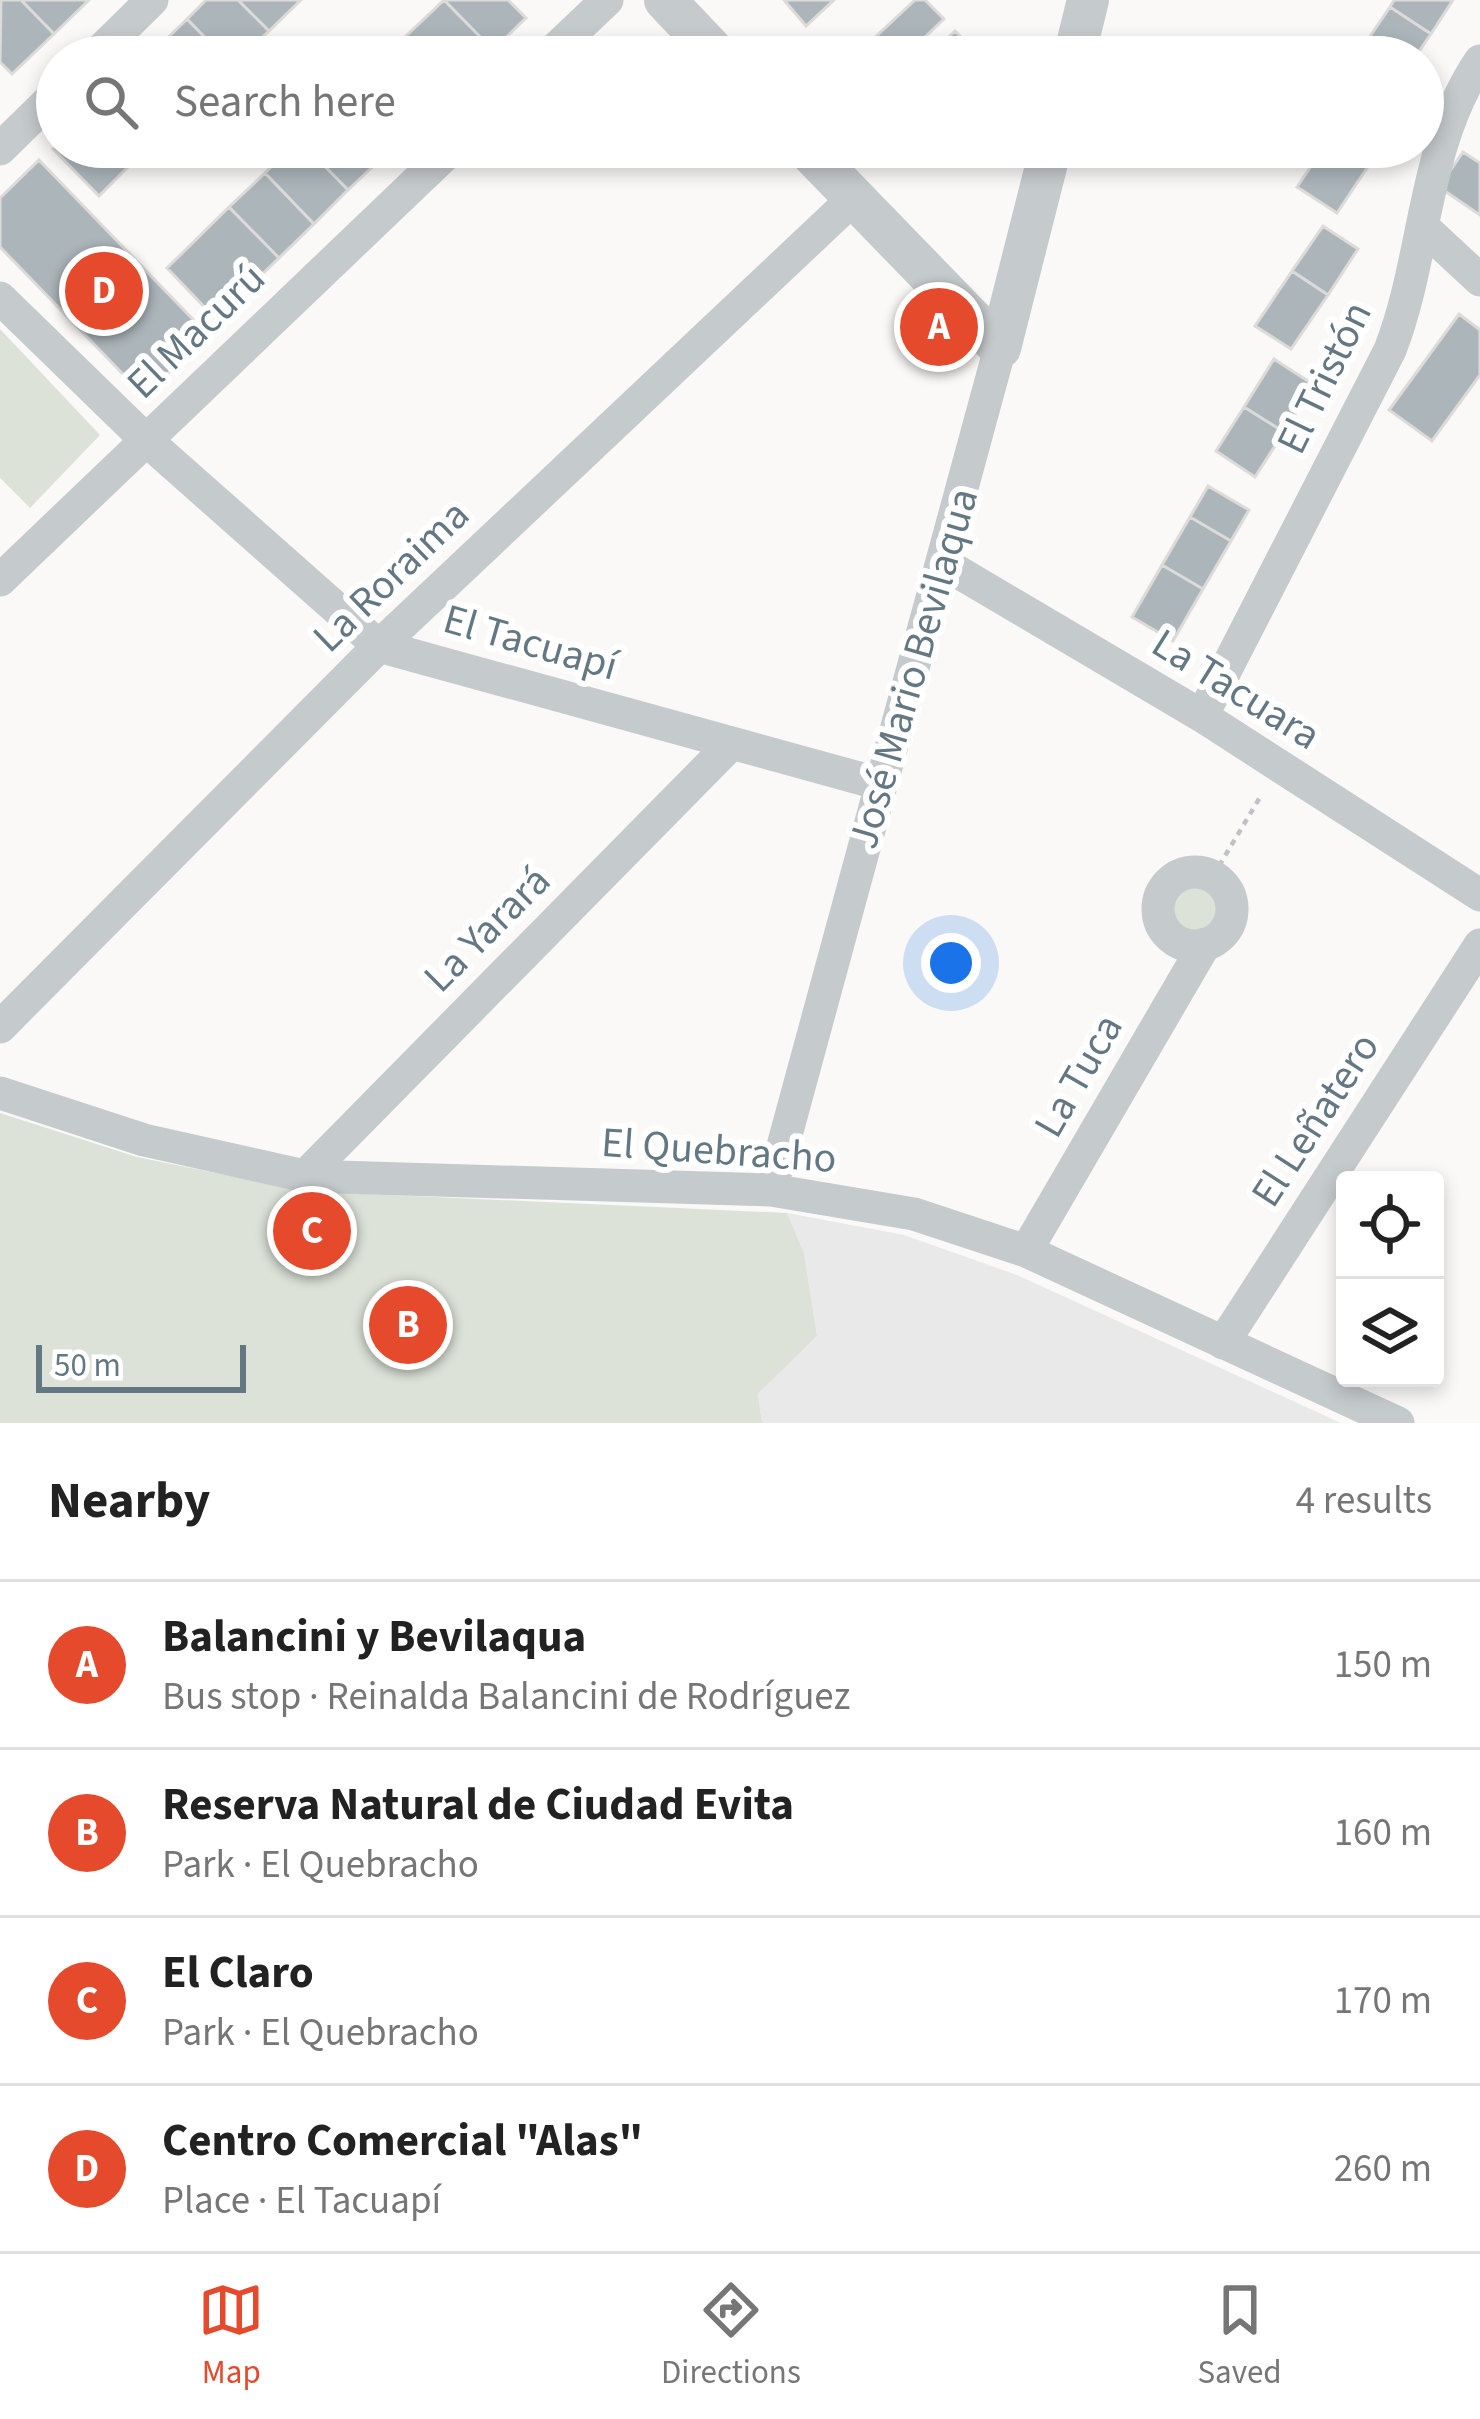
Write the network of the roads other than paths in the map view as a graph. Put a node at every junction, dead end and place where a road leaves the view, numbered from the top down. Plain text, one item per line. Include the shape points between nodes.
1 (152, 0) edge
2 (607, 0) edge
3 (665, 0) edge
4 (1088, 0) edge
5 (115, 36) edge
6 (569, 36) edge
7 (699, 36) edge
8 (1079, 36) edge
9 (1480, 62) edge
10 (36, 114) edge
11 (1444, 129) edge
12 (0, 149) edge
13 (430, 168) edge
14 (825, 168) edge
15 (1046, 168) edge
16 (1435, 168) edge
17 (854, 199) junction
18 (1423, 226) junction
19 (1480, 280) edge
20 (0, 298) edge
21 (1000, 348) junction
22 (146, 439) junction
23 (943, 563) junction
24 (0, 580) edge
25 (379, 646) junction
26 (1202, 716) junction
27 (731, 744) junction
28 (877, 783) junction
29 (1480, 895) edge
30 (1205, 944) junction
31 (1480, 945) edge
32 (0, 1027) edge
33 (0, 1093) edge
34 (305, 1176) junction
35 (771, 1190) junction
36 (1026, 1250) junction
37 (1223, 1342) junction
38 (1398, 1423) edge

1 - 5 street
2 - 6 street
3 - 7 street
4 - 8 street
9 - 11 street, El Tristón
10 - 12 street
13 - 22 street, El Macurú
14 - 17 street
15 - 21 street, José Mario Bevilaqua
16 - 18 street, El Tristón
17 - 21 street
17 - 25 street, La Roraima
18 - 19 street
18 - 26 street, El Tristón via 1390,350
20 - 22 street, El Tacuapí
21 - 23 street, José Mario Bevilaqua
22 - 24 street, El Macurú
22 - 25 street, El Tacuapí
23 - 26 street, La Tacuara
23 - 28 street, José Mario Bevilaqua
25 - 27 street, El Tacuapí
25 - 32 street, La Roraima
26 - 29 street, La Tacuara
27 - 28 street, El Tacuapí
27 - 34 street, La Yarará
28 - 35 street, José Mario Bevilaqua
30 - 30 street, La Tuca via 1171,937 1158,905 1177,876 1198,872 1226,887 1232,909 1225,931
30 - 36 street, La Tuca
31 - 37 street, El Leñatero
33 - 34 street, El Quebracho via 144,1140
34 - 35 street, El Quebracho
35 - 36 street, El Quebracho via 914,1214
36 - 37 street, El Quebracho
37 - 38 street, El Quebracho

